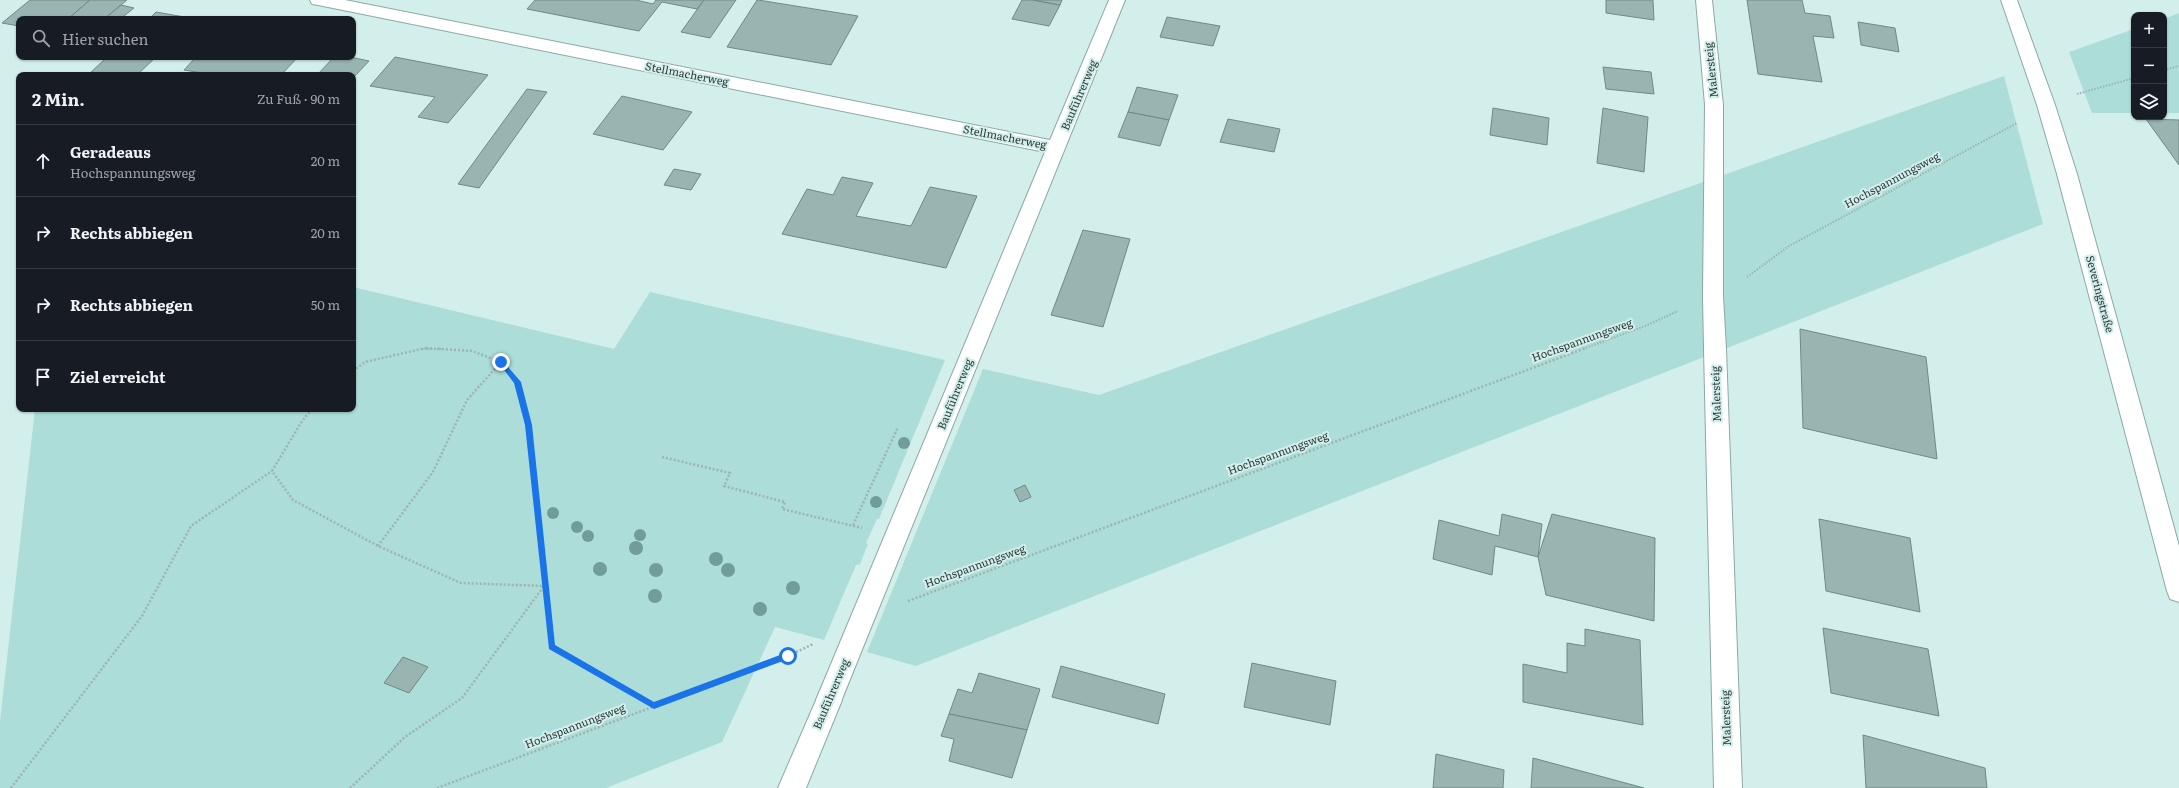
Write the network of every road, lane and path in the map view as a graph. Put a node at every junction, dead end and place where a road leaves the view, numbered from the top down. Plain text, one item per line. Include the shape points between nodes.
1 (318, 0) edge
2 (1117, 0) edge
3 (1704, 0) edge
4 (2009, 0) edge
5 (2179, 66) edge
6 (2167, 69) edge
7 (2131, 79) edge
8 (2046, 105) junction
9 (1056, 148) junction
10 (1749, 276) dead end
11 (1645, 326) dead end
12 (501, 362) junction
13 (356, 369) edge
14 (310, 412) edge
15 (898, 427) dead end
16 (662, 457) dead end
17 (272, 471) junction
18 (853, 525) junction
19 (897, 536) junction
20 (378, 546) junction
21 (2176, 569) edge
22 (545, 586) junction
23 (2179, 591) edge
24 (918, 596) dead end
25 (788, 656) dead end
26 (654, 706) junction
27 (11, 788) edge
28 (350, 788) edge
29 (437, 788) edge
30 (792, 788) edge
31 (1728, 788) edge

1 - 9 street, Stellmacherweg
2 - 9 street, Bauführerweg
3 - 31 street, Malersteig via 1714,105 1713,296
4 - 8 street, Severingstraße
5 - 6 path
7 - 8 path, Hochspannungsweg via 2068,95
8 - 10 path, Hochspannungsweg via 1789,246
8 - 21 street, Severingstraße
9 - 19 street, Bauführerweg
11 - 24 path, Hochspannungsweg
12 - 13 path via 472,351 426,348 365,362
12 - 20 path via 467,400 433,472
12 - 22 path via 517,382 529,425
14 - 17 path
15 - 18 path
16 - 18 path via 730,473 724,486 785,502 782,508
17 - 20 path via 293,500
17 - 27 path via 191,526 142,616
18 - 19 path
19 - 30 street, Bauführerweg
20 - 22 path via 461,583
21 - 23 street, Severingstraße
22 - 26 path via 552,647
22 - 28 path via 462,698 405,736
25 - 26 path, Hochspannungsweg
26 - 29 path, Hochspannungsweg

